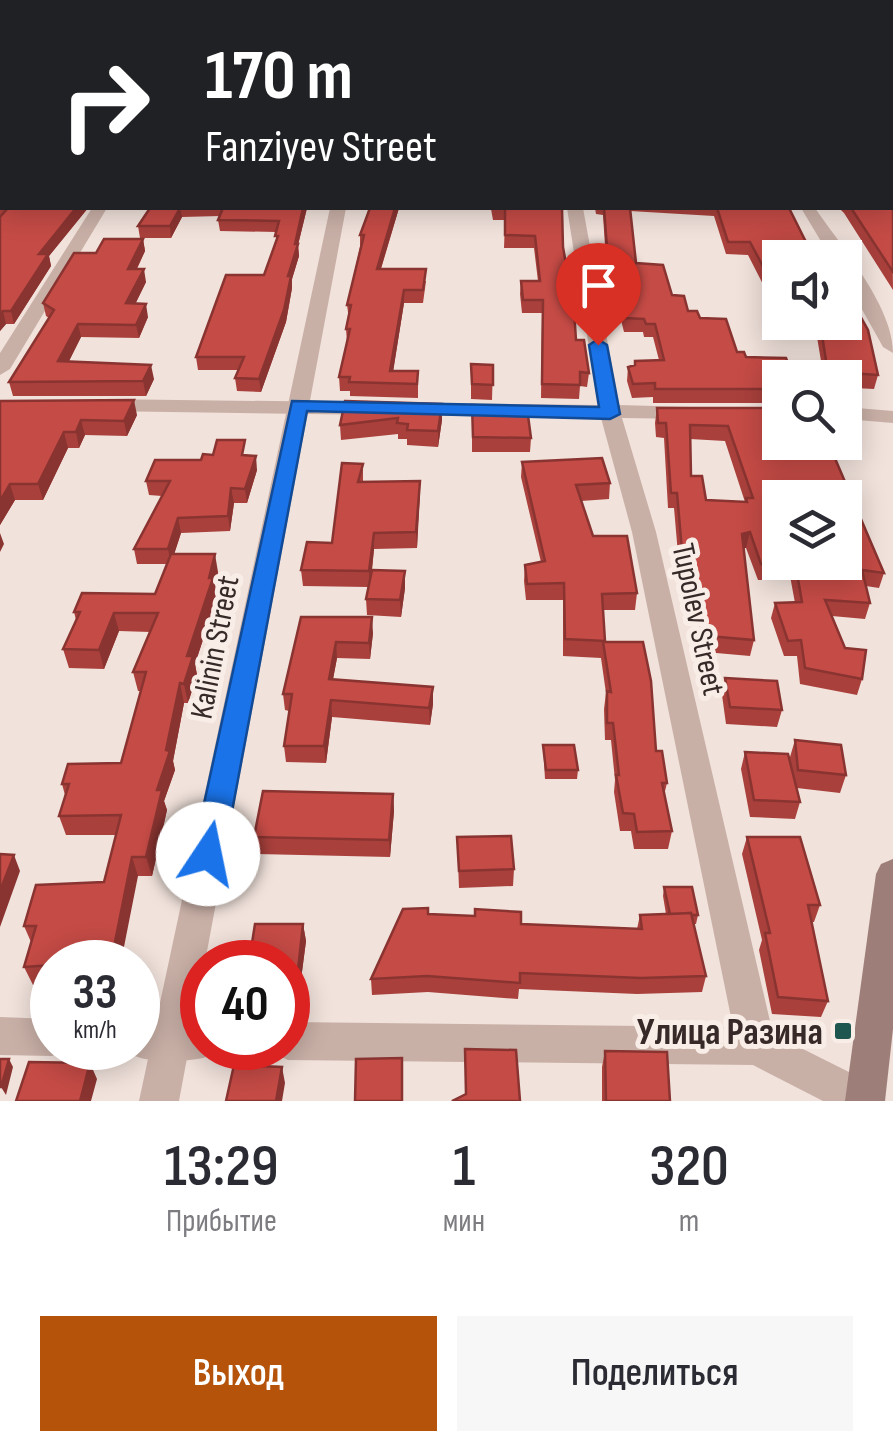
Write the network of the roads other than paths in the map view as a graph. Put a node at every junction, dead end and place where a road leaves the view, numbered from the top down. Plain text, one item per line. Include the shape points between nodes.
1 (98, 210) edge
2 (338, 210) edge
3 (575, 210) edge
4 (809, 210) edge
5 (828, 240) edge
6 (862, 293) edge
7 (893, 347) edge
8 (0, 369) edge
9 (299, 405) junction
10 (80, 406) edge
11 (610, 414) junction
12 (704, 414) edge
13 (862, 415) edge
14 (893, 417) edge
15 (893, 874) edge
16 (0, 1036) edge
17 (30, 1037) edge
18 (170, 1040) edge
19 (310, 1042) edge
20 (756, 1046) junction
21 (159, 1101) edge
22 (865, 1101) edge

1 - 8 street
2 - 9 street, Kalinin Street
3 - 11 street, Tupolev Street
4 - 5 street
6 - 7 street
9 - 10 street
9 - 11 street
9 - 18 street, Kalinin Street
11 - 12 street
11 - 20 street, Tupolev Street via 644,532
13 - 14 street
15 - 22 main road
16 - 17 street
18 - 21 street, Kalinin Street
19 - 20 street
20 - 22 street

